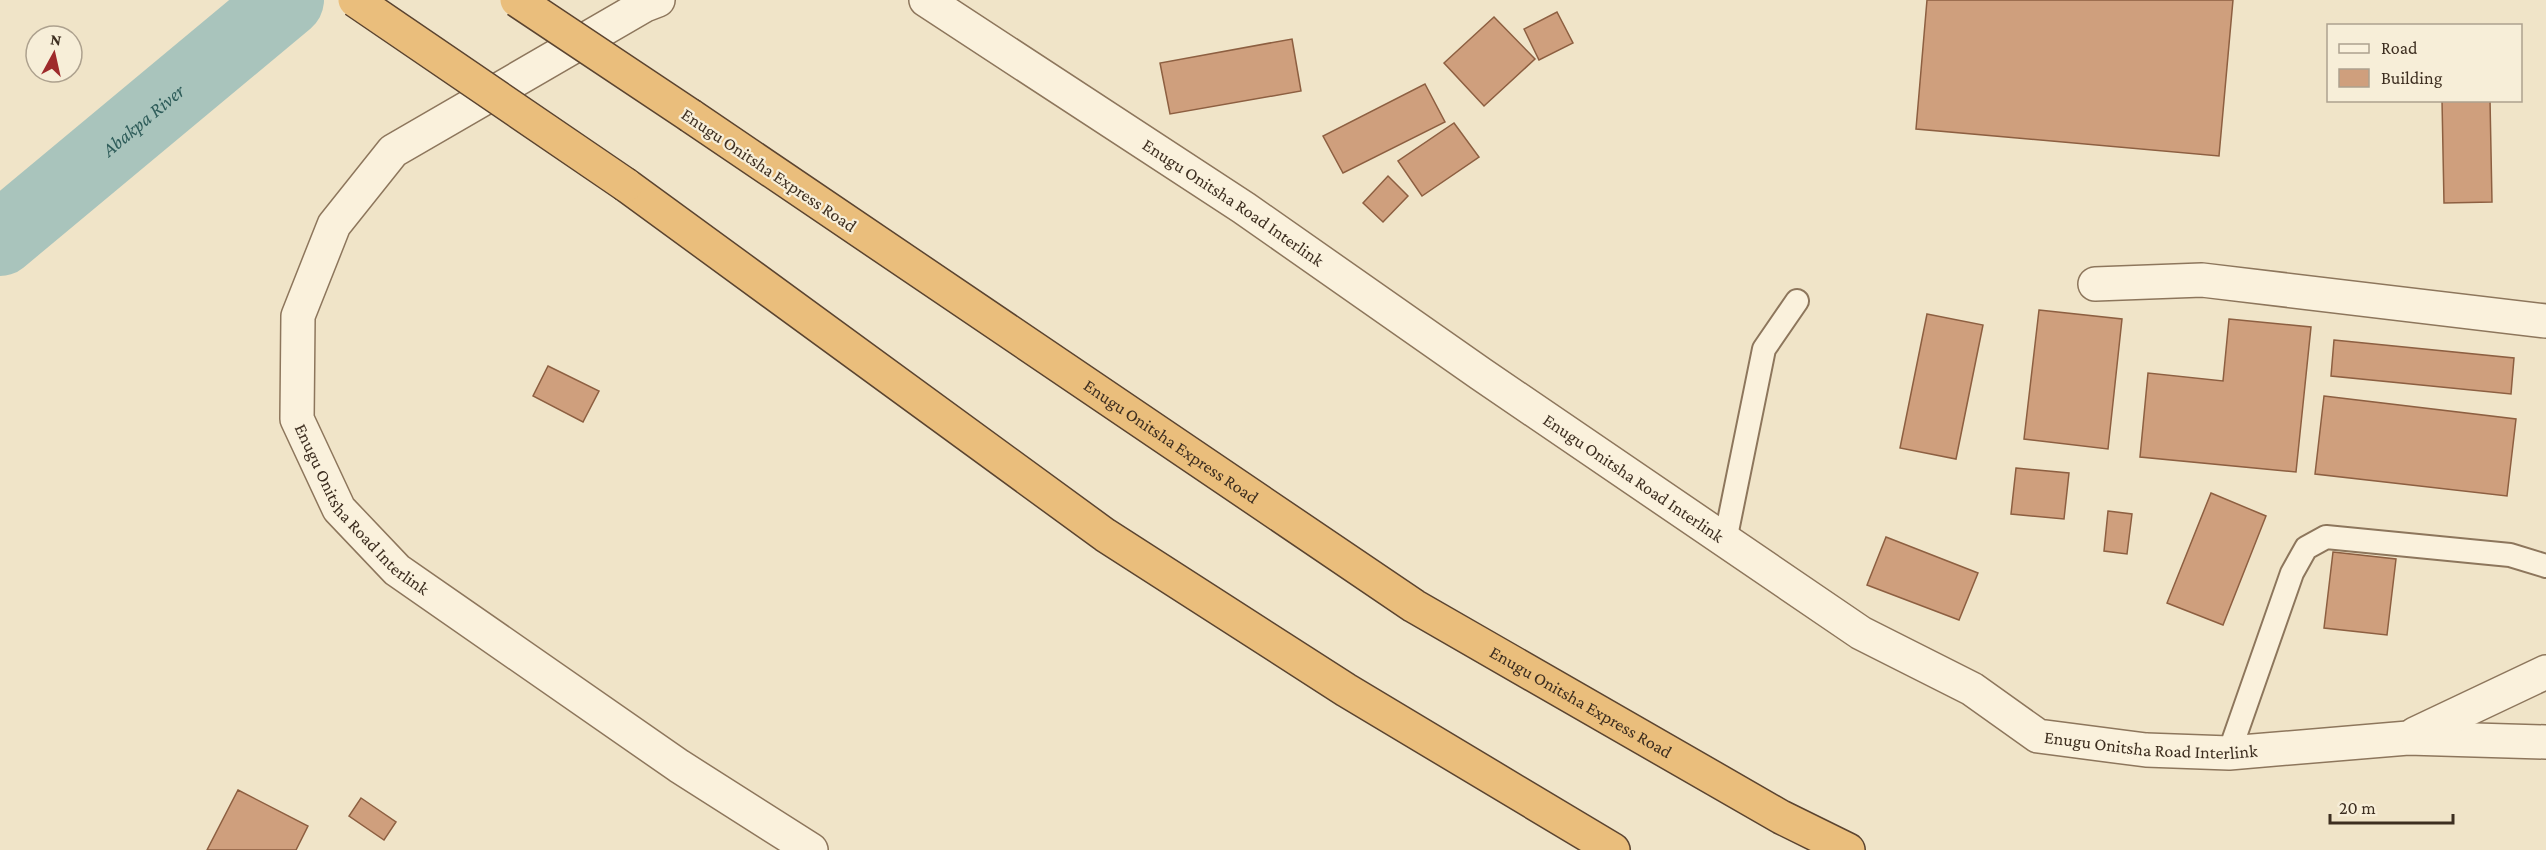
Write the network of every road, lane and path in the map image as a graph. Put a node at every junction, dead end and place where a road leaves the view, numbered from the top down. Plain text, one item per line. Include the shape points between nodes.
1 (355, 0) edge
2 (517, 0) edge
3 (658, 0) edge
4 (926, 0) edge
5 (2095, 284) dead end
6 (1797, 300) dead end
7 (2546, 321) edge
8 (1725, 541) junction
9 (2546, 566) edge
10 (2546, 672) edge
11 (2408, 738) junction
12 (2546, 742) edge
13 (2229, 753) junction
14 (1607, 848) edge
15 (811, 850) edge
16 (1848, 850) edge

1 - 14 highway, bridge via 626,185 1105,535 1346,690
2 - 16 highway, Enugu Onitsha Express Road, bridge via 1414,606 1781,817
3 - 15 street, Enugu Onitsha Road Interlink via 393,151 334,225 298,316 297,419 339,509 397,570 678,766
4 - 8 street, Enugu Onitsha Road Interlink via 1244,208
5 - 7 street via 2202,280
6 - 8 lane via 1764,350
8 - 13 street, Enugu Onitsha Road Interlink via 1861,633 1972,689 2038,736 2146,750
9 - 13 lane via 2510,555 2326,537 2306,548 2292,573
10 - 11 street, Enugu Onitsha Road Interlink
11 - 12 street, Enugu Onitsha Road Interlink
11 - 13 street, Enugu Onitsha Road Interlink

